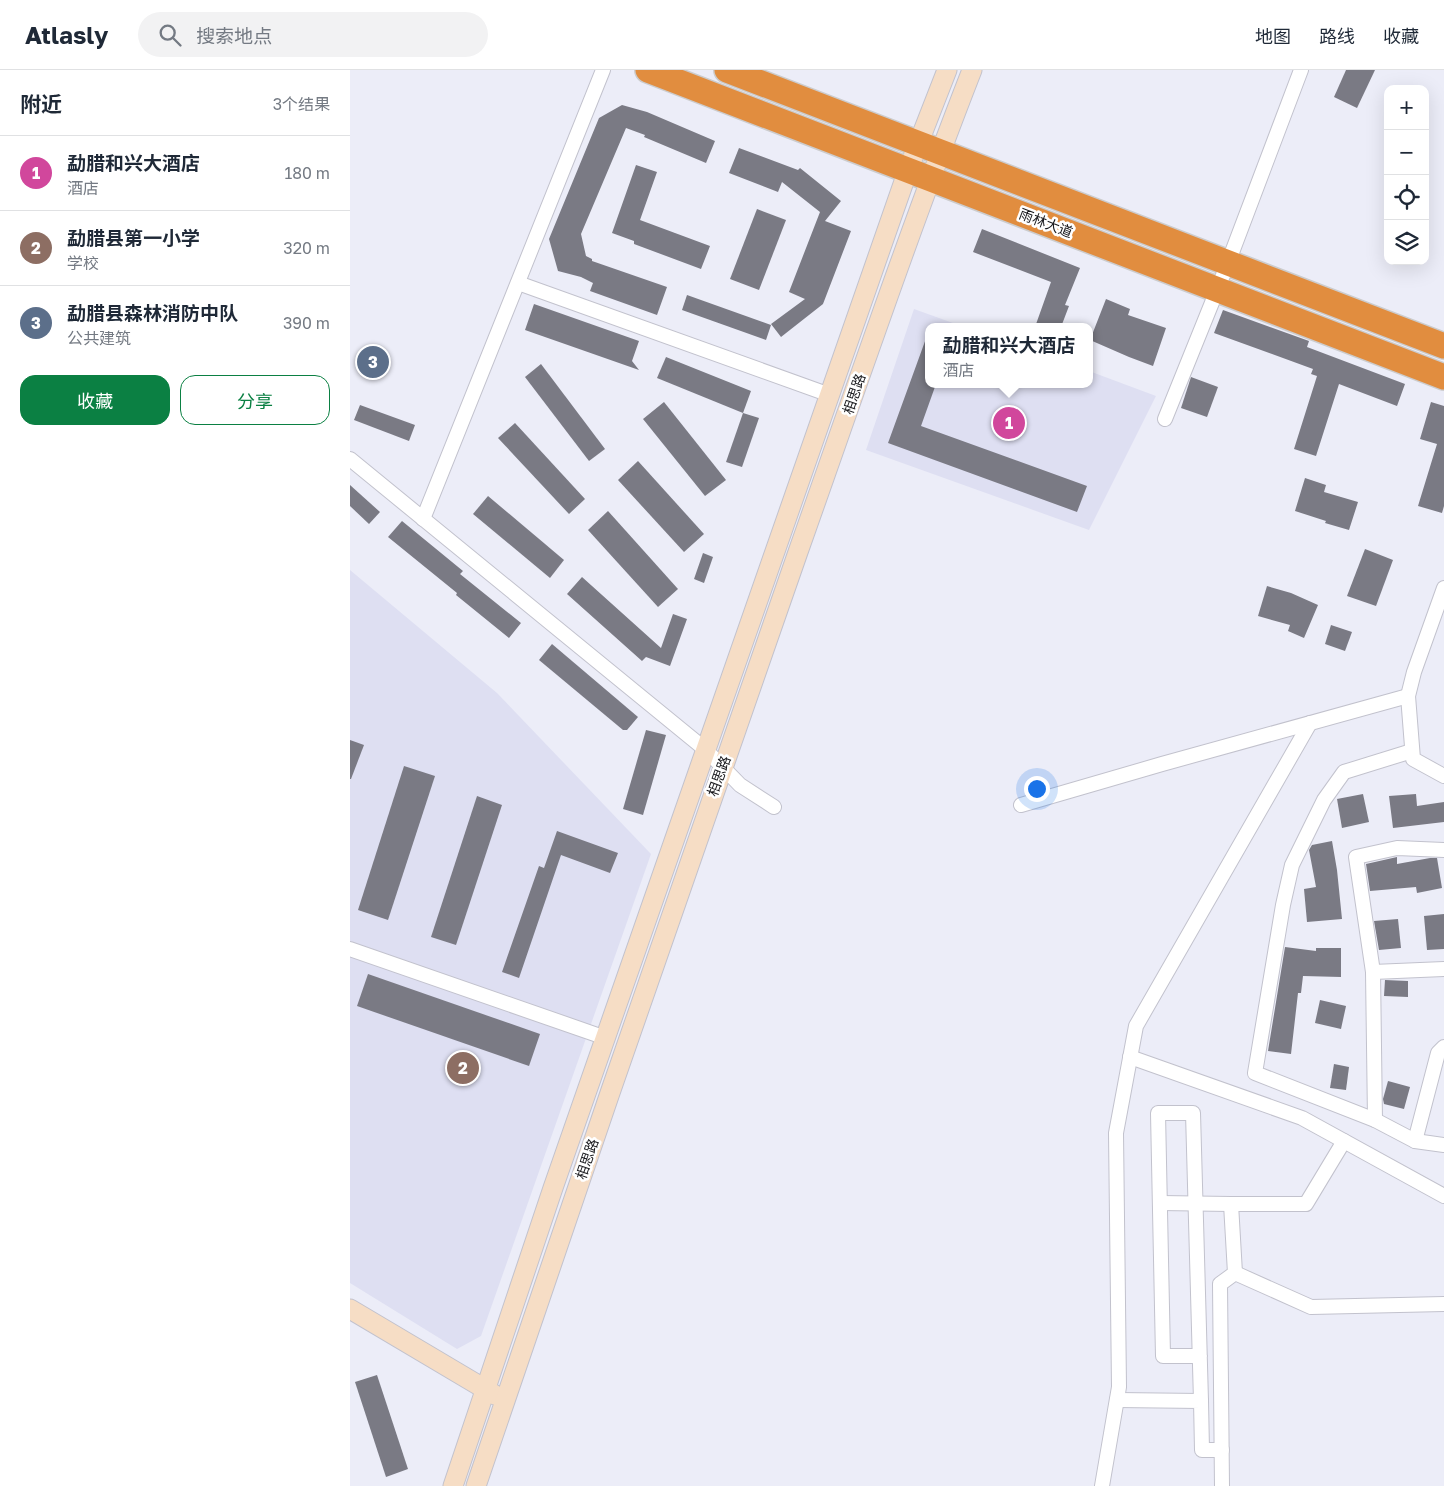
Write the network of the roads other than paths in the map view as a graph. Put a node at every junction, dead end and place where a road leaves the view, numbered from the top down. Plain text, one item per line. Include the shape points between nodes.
1 (603, 70) edge
2 (648, 70) edge
3 (727, 70) edge
4 (948, 70) edge
5 (972, 70) edge
6 (1301, 70) edge
7 (930, 148) junction
8 (919, 174) junction
9 (1228, 263) junction
10 (518, 283) junction
11 (1217, 289) junction
12 (1444, 346) edge
13 (1443, 372) edge
14 (830, 395) junction
15 (1165, 419) dead end
16 (350, 459) edge
17 (424, 519) junction
18 (1444, 588) edge
19 (1408, 696) junction
20 (1310, 723) junction
21 (706, 750) junction
22 (1412, 751) junction
23 (722, 767) junction
24 (1444, 776) edge
25 (1022, 805) dead end
26 (774, 807) dead end
27 (1444, 850) edge
28 (350, 949) edge
29 (1444, 969) edge
30 (1373, 972) junction
31 (606, 1038) junction
32 (1444, 1047) edge
33 (1130, 1057) junction
34 (1375, 1120) junction
35 (1344, 1141) junction
36 (1415, 1141) junction
37 (1444, 1145) edge
38 (1444, 1196) edge
39 (1160, 1203) junction
40 (1196, 1203) junction
41 (1231, 1204) junction
42 (1235, 1273) junction
43 (1444, 1304) edge
44 (350, 1309) edge
45 (1200, 1356) junction
46 (485, 1390) junction
47 (505, 1400) junction
48 (1117, 1400) junction
49 (1201, 1401) junction
50 (1222, 1450) junction
51 (453, 1486) edge
52 (476, 1486) edge
53 (1102, 1486) edge
54 (1222, 1486) edge

1 - 10 street
2 - 8 highway, 雨林大道
3 - 7 highway, 雨林大道
4 - 7 main road, 相思路
5 - 7 main road, 相思路
6 - 9 street
7 - 8 main road, 相思路
7 - 9 highway, 雨林大道
8 - 11 highway, 雨林大道
8 - 14 main road, 相思路
8 - 23 main road, 相思路
9 - 11 street
9 - 12 highway, 雨林大道
10 - 14 street
10 - 17 street
11 - 13 highway, 雨林大道
11 - 15 street
14 - 21 main road, 相思路
16 - 17 street
17 - 21 street
18 - 19 street
19 - 20 street
19 - 22 street
20 - 25 street
20 - 33 street via 1136,1026
21 - 23 street
21 - 31 main road, 相思路
22 - 24 street via 1412,759
22 - 34 street via 1344,772 1324,800 1292,866 1254,1073
23 - 26 street via 740,785
23 - 47 main road, 相思路
27 - 30 street via 1397,848 1356,856
28 - 31 street
29 - 30 street
30 - 34 street
31 - 46 main road, 相思路
32 - 36 street via 1438,1053
33 - 35 street via 1302,1118
33 - 48 street via 1116,1133
34 - 36 street
35 - 38 street
35 - 41 street via 1306,1204
36 - 37 street
39 - 40 street
39 - 40 street via 1158,1113 1194,1113
39 - 45 street via 1163,1356
40 - 41 street
40 - 45 street
41 - 42 street
42 - 43 street via 1311,1307
42 - 50 street via 1220,1284
44 - 46 main road
45 - 49 street
46 - 47 main road
46 - 51 main road, 相思路
47 - 52 main road, 相思路
48 - 49 street
48 - 53 street
49 - 50 street via 1202,1450
50 - 54 street

